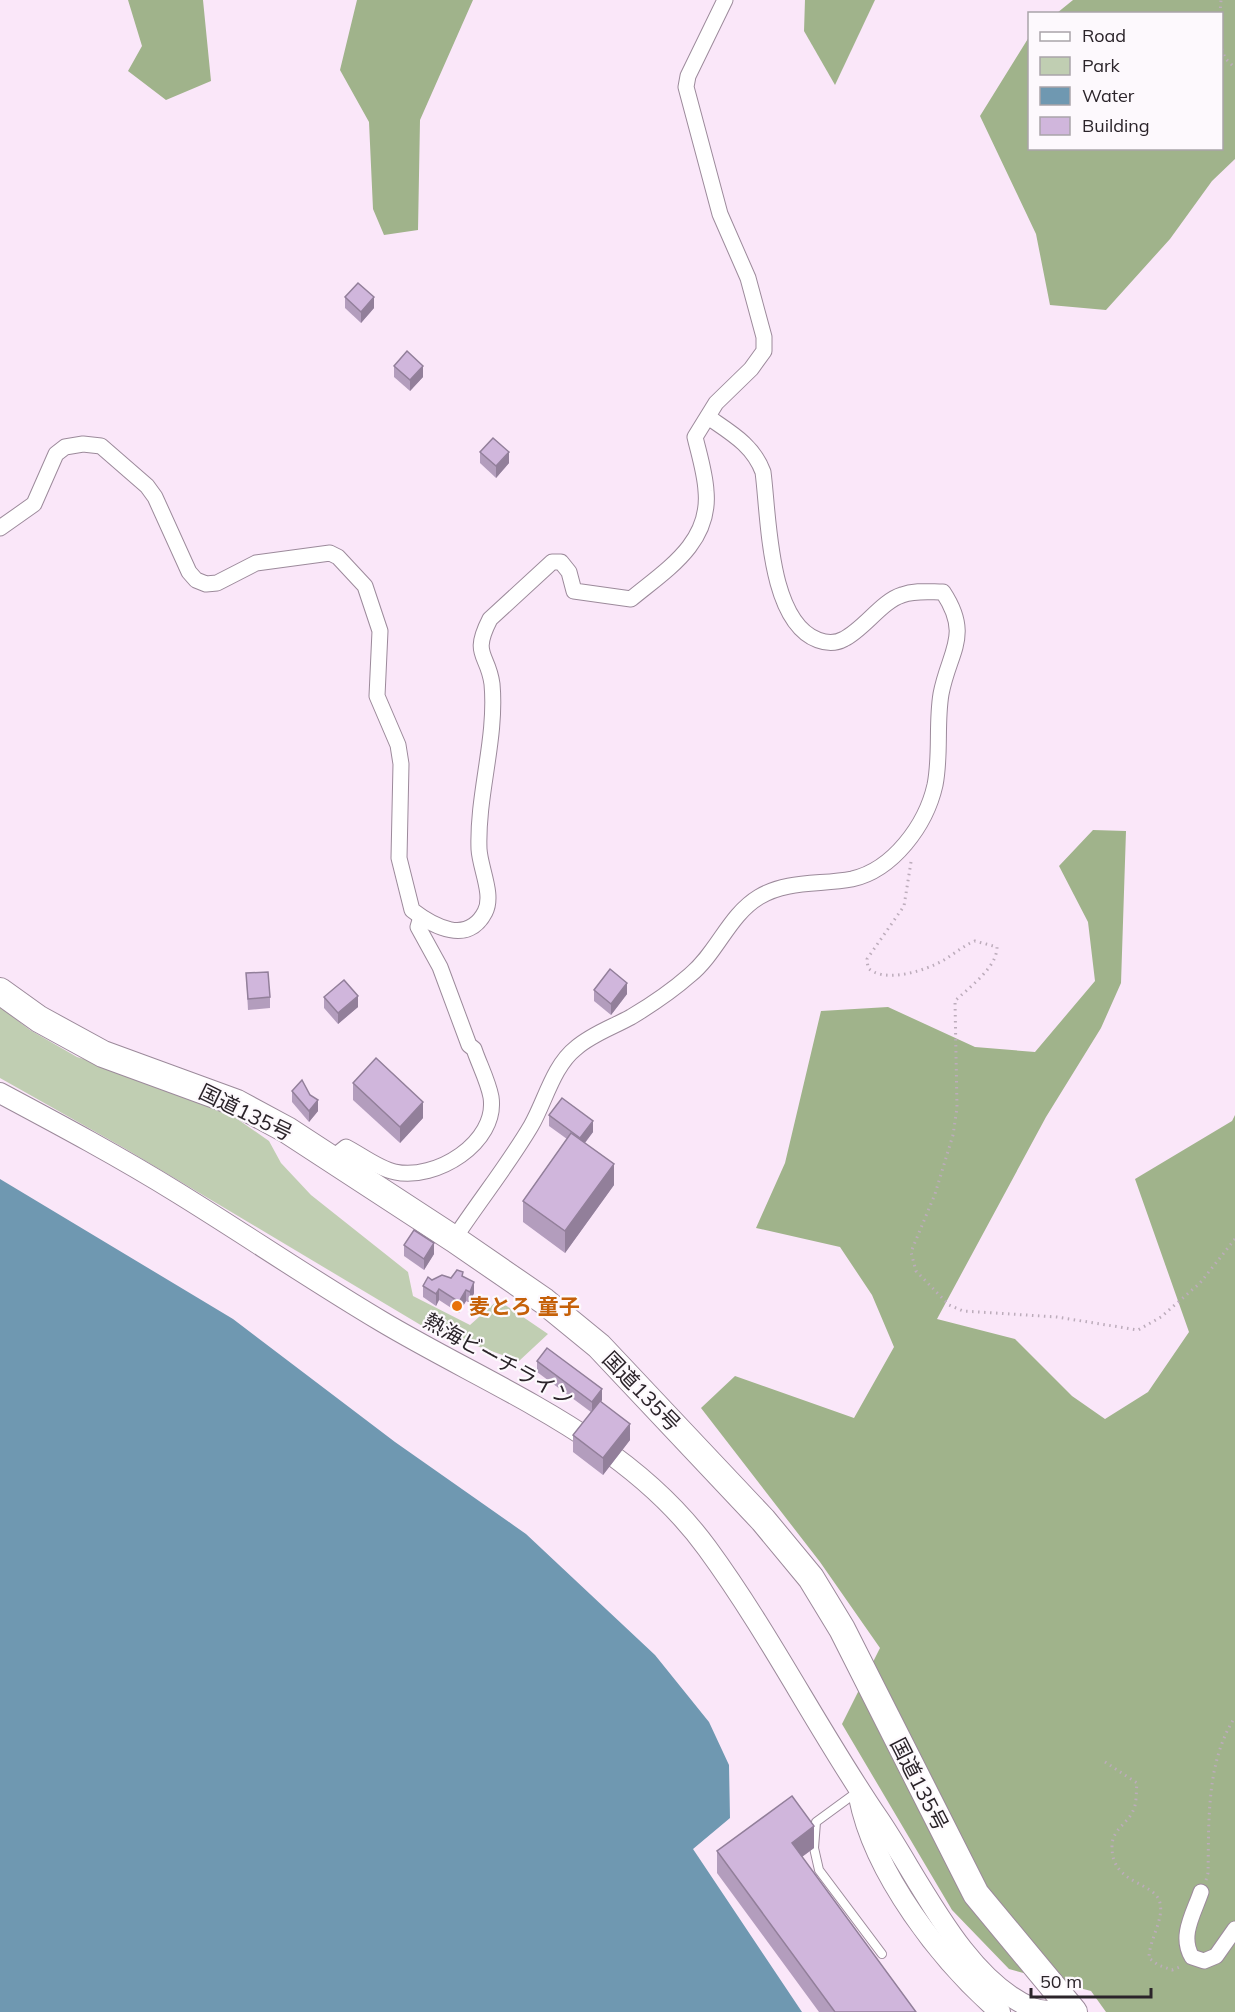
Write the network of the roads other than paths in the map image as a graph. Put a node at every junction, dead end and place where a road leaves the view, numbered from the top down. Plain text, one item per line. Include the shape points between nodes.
1 (725, 0) edge
2 (708, 417) junction
3 (0, 528) edge
4 (421, 917) junction
5 (0, 991) edge
6 (0, 1094) edge
7 (331, 1158) junction
8 (454, 1239) junction
9 (858, 1791) junction
10 (1201, 1892) road end
11 (1235, 1929) edge
12 (882, 1954) dead end
13 (1000, 2012) edge
14 (1068, 2012) edge
15 (1074, 2012) edge

1 - 2 street via 686,87 720,214 748,278 764,351
2 - 4 street via 695,437 706,507 700,533 683,556 631,599 574,591 561,562 552,562 490,619 481,642 482,658 492,683 479,849 488,900 486,911 477,924 465,931 450,931
2 - 8 street via 747,444 758,457 777,586 798,626 811,637 826,643 841,641 900,595 914,592 943,592 955,609 958,633 941,693 935,785 927,809 906,843 884,864 865,876 783,886 759,897 743,910 691,975 574,1049 562,1064 531,1126
3 - 4 street via 34,504 56,454 65,447 83,444 101,446 147,486 189,572 206,584 256,563 330,553 338,557 365,586 380,631 377,696 402,764 399,858 412,910
4 - 7 street via 418,927 440,967 491,1098 487,1122 460,1156 441,1168 425,1172 394,1172 346,1147
5 - 7 highway, 国道135号 via 69,1038 237,1103
6 - 9 street, 熱海ビーチライン via 117,1156 383,1322 577,1430 630,1467 683,1519 723,1570
7 - 8 highway, 国道135号
8 - 15 highway, 国道135号 via 544,1301 599,1346 788,1549 842,1629 976,1894
9 - 12 lane via 816,1822 814,1848 819,1870
9 - 13 street, 熱海ビーチライン via 865,1827 919,1922 964,1979
9 - 14 street, 熱海ビーチライン via 944,1924 983,1971 1034,2009
10 - 11 street via 1187,1930 1185,1946 1192,1957 1204,1961 1216,1956

